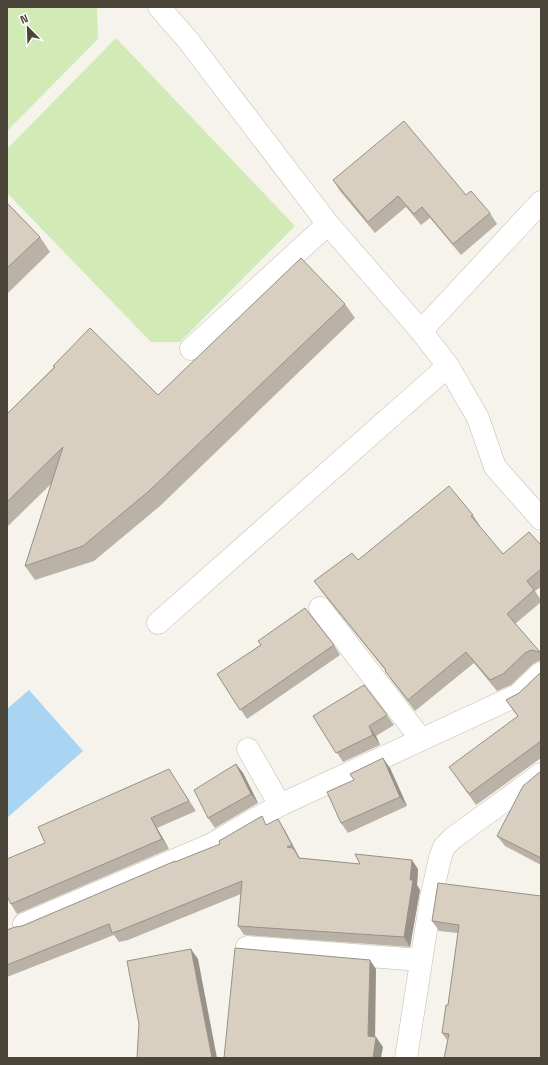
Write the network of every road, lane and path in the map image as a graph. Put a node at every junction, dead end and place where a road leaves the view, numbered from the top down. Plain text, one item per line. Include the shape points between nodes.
1 (158, 7) edge
2 (541, 202) edge
3 (328, 224) junction
4 (421, 331) junction
5 (191, 349) dead end
6 (448, 366) junction
7 (541, 519) edge
8 (320, 608) dead end
9 (158, 623) dead end
10 (541, 673) edge
11 (421, 739) junction
12 (248, 748) dead end
13 (541, 774) edge
14 (280, 805) junction
15 (24, 924) edge
16 (247, 947) dead end
17 (421, 960) junction
18 (406, 1058) edge

1 - 3 street via 187,39
2 - 4 street
3 - 4 street
3 - 5 street
4 - 6 street
6 - 7 street via 478,418 494,467
6 - 9 street
8 - 11 street
10 - 11 street via 518,695
11 - 14 street
12 - 14 street
13 - 17 street via 444,847 431,898
14 - 15 street via 212,844
16 - 17 street
17 - 18 street

